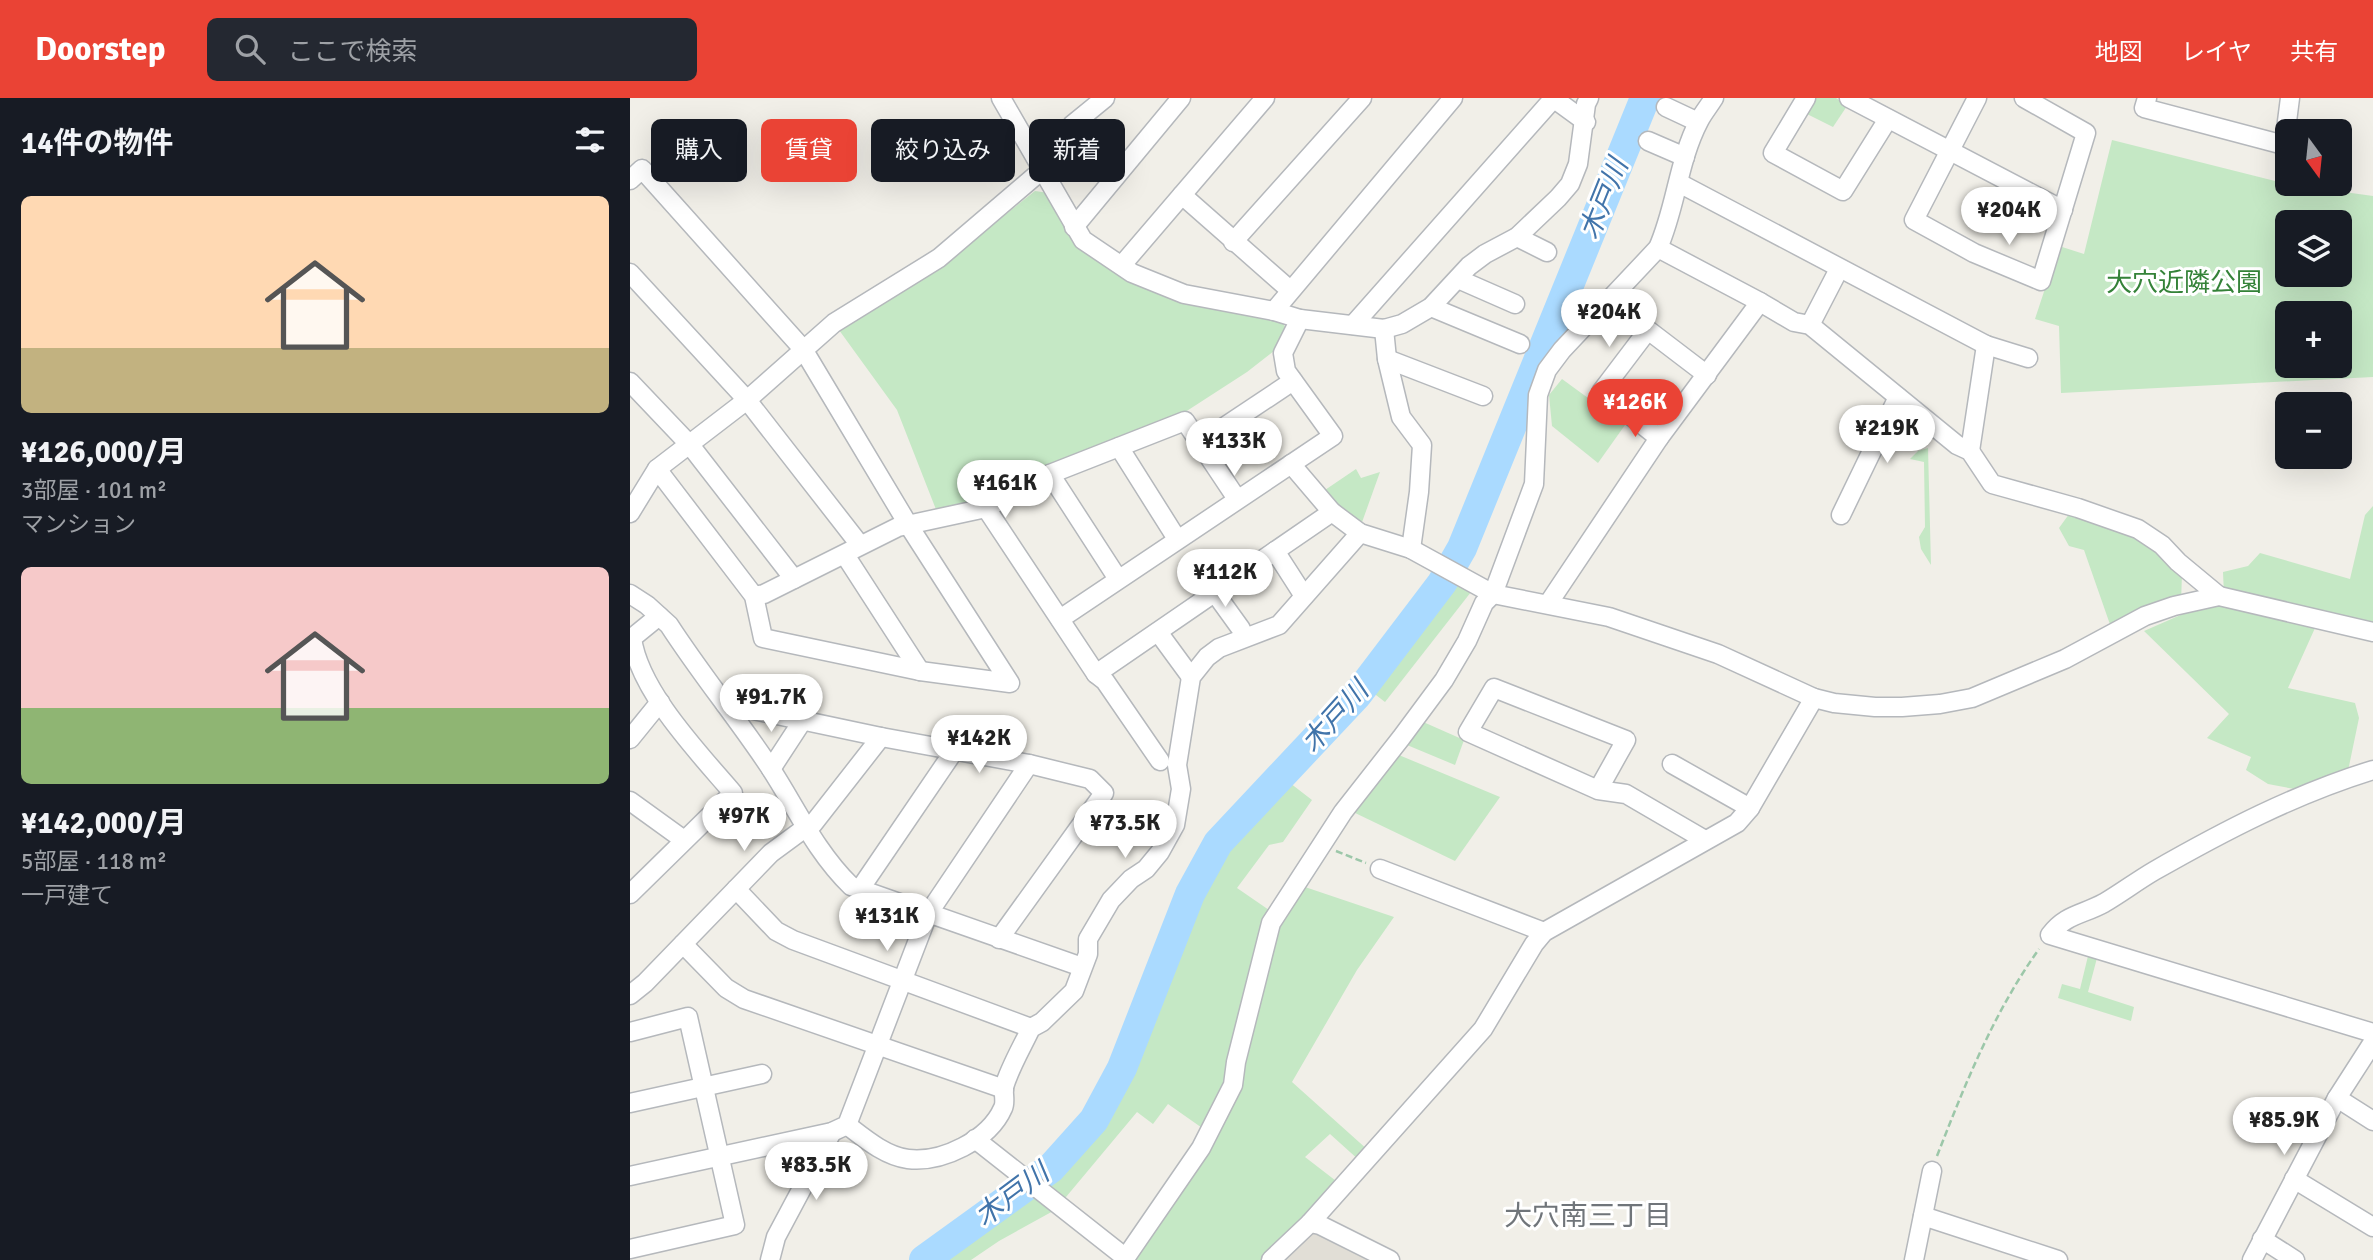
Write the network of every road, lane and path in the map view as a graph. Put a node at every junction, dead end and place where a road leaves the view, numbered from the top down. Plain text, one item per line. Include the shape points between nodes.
1 (1001, 98) edge
2 (1181, 98) edge
3 (1265, 98) edge
4 (1362, 98) edge
5 (1453, 98) edge
6 (1553, 98) edge
7 (1589, 98) edge
8 (1714, 98) edge
9 (1806, 98) edge
10 (1849, 98) edge
11 (1977, 98) edge
12 (2024, 98) edge
13 (2147, 98) edge
14 (2290, 98) edge
15 (1096, 101) edge
16 (1666, 107) dead end
17 (1078, 119) edge
18 (1888, 119) junction
19 (1586, 122) junction
20 (1698, 122) junction
21 (1648, 141) dead end
22 (1029, 147) edge
23 (1949, 152) junction
24 (1685, 157) junction
25 (630, 180) edge
26 (1029, 181) edge
27 (1049, 182) edge
28 (1679, 183) junction
29 (1182, 195) junction
30 (2063, 211) junction
31 (1074, 227) junction
32 (1517, 237) junction
33 (1233, 242) junction
34 (1658, 248) junction
35 (1547, 252) dead end
36 (1122, 265) junction
37 (1839, 269) junction
38 (630, 273) edge
39 (1458, 279) junction
40 (1290, 290) junction
41 (1760, 302) junction
42 (1516, 304) dead end
43 (1432, 307) junction
44 (1274, 311) junction
45 (1300, 319) junction
46 (1353, 325) junction
47 (1810, 325) junction
48 (1384, 329) junction
49 (1520, 344) dead end
50 (1986, 345) junction
51 (803, 349) junction
52 (2028, 358) dead end
53 (1387, 359) junction
54 (1707, 375) junction
55 (1293, 381) junction
56 (630, 382) edge
57 (1483, 396) dead end
58 (1898, 397) junction
59 (747, 400) junction
60 (1659, 438) junction
61 (1199, 443) junction
62 (691, 445) junction
63 (1119, 447) junction
64 (1970, 451) junction
65 (1291, 464) junction
66 (657, 469) junction
67 (1050, 474) junction
68 (1237, 499) junction
69 (986, 508) junction
70 (631, 509) edge
71 (1332, 512) junction
72 (1841, 515) dead end
73 (909, 526) junction
74 (1360, 533) junction
75 (1177, 540) junction
76 (1411, 549) junction
77 (852, 550) junction
78 (1275, 551) junction
79 (794, 579) junction
80 (1118, 579) junction
81 (1215, 593) junction
82 (630, 594) edge
83 (1493, 594) junction
84 (754, 596) junction
85 (1304, 596) junction
86 (2219, 596) junction
87 (1548, 604) junction
88 (659, 616) junction
89 (1060, 619) junction
90 (1241, 629) dead end
91 (1158, 632) junction
92 (2373, 632) edge
93 (920, 671) junction
94 (1096, 674) junction
95 (1191, 677) junction
96 (1814, 698) junction
97 (660, 702) junction
98 (726, 704) junction
99 (803, 720) junction
100 (633, 728) edge
101 (881, 737) junction
102 (954, 751) junction
103 (1160, 761) dead end
104 (1030, 764) junction
105 (1672, 764) dead end
106 (771, 769) junction
107 (2373, 770) edge
108 (1598, 790) junction
109 (630, 801) edge
110 (1750, 808) junction
111 (805, 828) junction
112 (684, 840) junction
113 (1705, 840) junction
114 (1320, 845) junction
115 (1380, 869) joint
116 (860, 889) junction
117 (736, 890) junction
118 (631, 891) edge
119 (928, 914) junction
120 (1544, 932) junction
121 (2050, 935) junction
122 (999, 939) junction
123 (683, 944) junction
124 (1082, 967) junction
125 (904, 980) junction
126 (630, 995) edge
127 (1031, 1028) junction
128 (630, 1032) edge
129 (2373, 1033) edge
130 (2373, 1042) edge
131 (879, 1044) junction
132 (762, 1074) dead end
133 (704, 1087) junction
134 (1004, 1089) junction
135 (2337, 1098) junction
136 (630, 1103) edge
137 (2373, 1121) edge
138 (839, 1129) junction
139 (985, 1147) junction
140 (719, 1157) junction
141 (1932, 1171) joint
142 (630, 1176) edge
143 (2294, 1179) junction
144 (1923, 1216) junction
145 (1310, 1223) junction
146 (2373, 1227) edge
147 (2262, 1239) junction
148 (630, 1249) edge
149 (1125, 1259) edge
150 (770, 1260) edge
151 (1270, 1260) edge
152 (1390, 1260) edge
153 (1914, 1260) edge
154 (2058, 1260) edge
155 (2252, 1260) edge
156 (2295, 1260) edge

1 - 22 street
2 - 31 street
3 - 29 street
4 - 33 street
5 - 40 street
6 - 19 street
6 - 46 street
7 - 19 street
8 - 20 street
9 - 18 street via 1773,153 1843,191
10 - 18 street
11 - 23 street
12 - 30 street via 2086,133
13 - 14 street via 2144,108 2284,145
15 - 17 street
16 - 20 street
18 - 23 street
19 - 32 street via 1570,184
20 - 24 street
21 - 24 street
23 - 30 street
23 - 30 street via 1914,220 1974,253 2041,281
24 - 28 street
25 - 51 street via 642,169
26 - 51 street via 939,258 834,323
27 - 31 street
28 - 34 street
28 - 37 street
29 - 33 street
29 - 36 street
31 - 36 street via 1083,240
32 - 35 street
32 - 39 street via 1485,254
33 - 40 street
34 - 41 street
34 - 83 street via 1547,370 1538,395 1534,484
36 - 44 street via 1184,294
37 - 47 street
37 - 50 street
38 - 59 street
39 - 42 street
39 - 43 street
40 - 44 street
41 - 47 street via 1794,322
41 - 54 street
43 - 48 street
43 - 49 street
44 - 45 street
45 - 46 street
45 - 55 street via 1283,353
46 - 48 street
47 - 58 street
48 - 53 street
50 - 52 street
50 - 64 street
51 - 59 street
51 - 73 street
53 - 57 street
53 - 76 street via 1402,417 1422,445
54 - 60 street
54 - 60 street via 1648,330 1601,392
55 - 61 street
55 - 65 street via 1333,436
56 - 62 street
58 - 64 street
58 - 72 street
59 - 62 street
59 - 77 street
60 - 87 street
61 - 63 street via 1185,421
61 - 68 street
62 - 66 street
62 - 79 street
63 - 67 street
63 - 75 street
64 - 86 street via 1992,484 2138,529
65 - 68 street
65 - 71 street
66 - 70 street
66 - 84 street
67 - 69 street
67 - 80 street
68 - 75 street
69 - 73 street
69 - 89 street
71 - 74 street
71 - 78 street
73 - 77 street
73 - 93 street via 1010,683
74 - 76 street
74 - 85 street
75 - 80 street
76 - 83 street
77 - 79 street
77 - 93 street
78 - 81 street
78 - 85 street
79 - 84 street
80 - 89 street
81 - 90 street
81 - 91 street
82 - 88 street
83 - 87 street
83 - 114 street via 1444,680
84 - 93 street via 763,638
85 - 95 street via 1279,625 1219,648
86 - 92 street
86 - 96 street via 2145,616 2065,659 1972,698 1875,707
87 - 96 street via 1609,617 1718,654
88 - 97 street via 632,638 634,653
88 - 98 street
89 - 94 street
91 - 94 street
91 - 95 street
94 - 103 street
95 - 124 street via 1177,765 1181,789 1175,825 1146,869 1111,900 1088,939
96 - 110 street
97 - 100 street
97 - 112 street via 733,793
98 - 99 street
98 - 106 street
99 - 101 street
99 - 106 street
101 - 102 street
101 - 111 street via 813,824
102 - 104 street
102 - 116 street
104 - 119 street
104 - 122 street via 1090,779 1104,793
105 - 110 street
106 - 111 street
107 - 121 street via 2310,791 2251,819 2102,904 2069,917
108 - 108 street via 1468,732 1493,688 1626,740
108 - 113 street via 1626,794
109 - 112 street
110 - 113 street via 1737,823
111 - 116 street via 836,871
111 - 117 street via 771,853
112 - 118 street
113 - 120 street
114 - 115 path
114 - 149 street via 1271,923 1233,1085 1201,1148
115 - 120 street
116 - 119 street
117 - 123 street
117 - 125 street via 776,931
119 - 122 street
119 - 125 street
120 - 145 street via 1483,1029
121 - 129 street
121 - 141 path via 2005,1001 1962,1092
122 - 124 street
123 - 126 street
123 - 131 street via 726,988 744,999
124 - 127 street via 1073,991
125 - 127 street
125 - 131 street
127 - 134 street
128 - 133 street via 688,1017
130 - 135 street
131 - 134 street
131 - 138 street
132 - 133 street
133 - 136 street
133 - 140 street
134 - 139 street via 1005,1105
135 - 137 street
135 - 143 street
138 - 139 street via 908,1159 934,1157 963,1146
138 - 140 street
138 - 150 street via 776,1237
139 - 149 street
140 - 142 street
140 - 148 street via 735,1225
141 - 144 street
143 - 146 street
143 - 147 street
144 - 153 street
144 - 154 street
145 - 151 street
145 - 152 street
147 - 155 street
147 - 156 street

